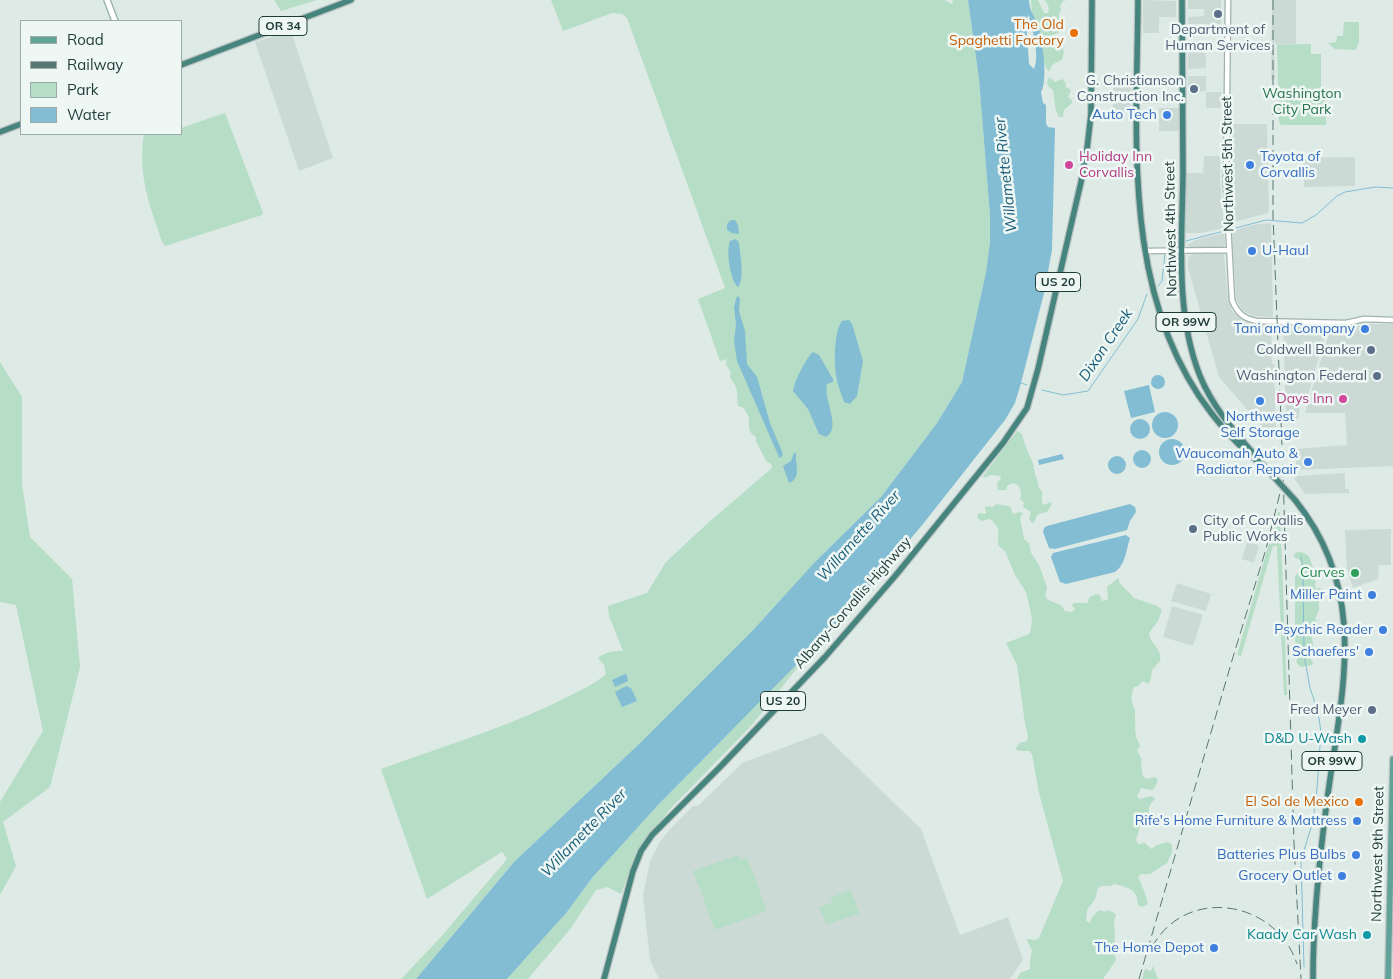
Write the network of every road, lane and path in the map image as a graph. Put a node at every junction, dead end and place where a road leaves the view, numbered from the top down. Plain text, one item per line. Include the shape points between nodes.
1 (107, 0) edge
2 (351, 0) edge
3 (1092, 0) edge
4 (1138, 0) edge
5 (1182, 0) edge
6 (1228, 0) edge
7 (115, 20) edge
8 (182, 64) edge
9 (20, 124) edge
10 (0, 132) edge
11 (1182, 250) junction
12 (1229, 250) junction
13 (1146, 251) junction
14 (1393, 320) edge
15 (1263, 464) junction
16 (1393, 759) edge
17 (1392, 780) edge
18 (604, 979) edge
19 (1313, 979) edge
20 (1388, 979) edge

1 - 7 main road
2 - 8 highway, OR 34
3 - 18 highway, Albany-Corvallis Highway / US 20 via 1091,114 1087,149 1027,408 1003,443 825,658 652,835 633,871
4 - 13 highway, OR 99W via 1138,174
5 - 11 highway, Northwest 4th Street / OR 99W
6 - 12 street, Northwest 5th Street via 1226,186
9 - 10 highway
11 - 12 street
11 - 13 street
11 - 15 highway, Northwest 4th Street / OR 99W via 1185,312 1197,368 1216,408
12 - 14 street, Northwest 5th Street via 1232,300 1240,314 1251,320 1346,323
13 - 15 highway, OR 99W via 1158,306 1182,368 1217,419 1249,455
15 - 19 highway, OR 99W, bridge via 1315,527 1331,559 1342,598 1346,634 1343,684 1317,878
16 - 17 main road, Northwest 9th Street
17 - 20 main road, Northwest 9th Street

